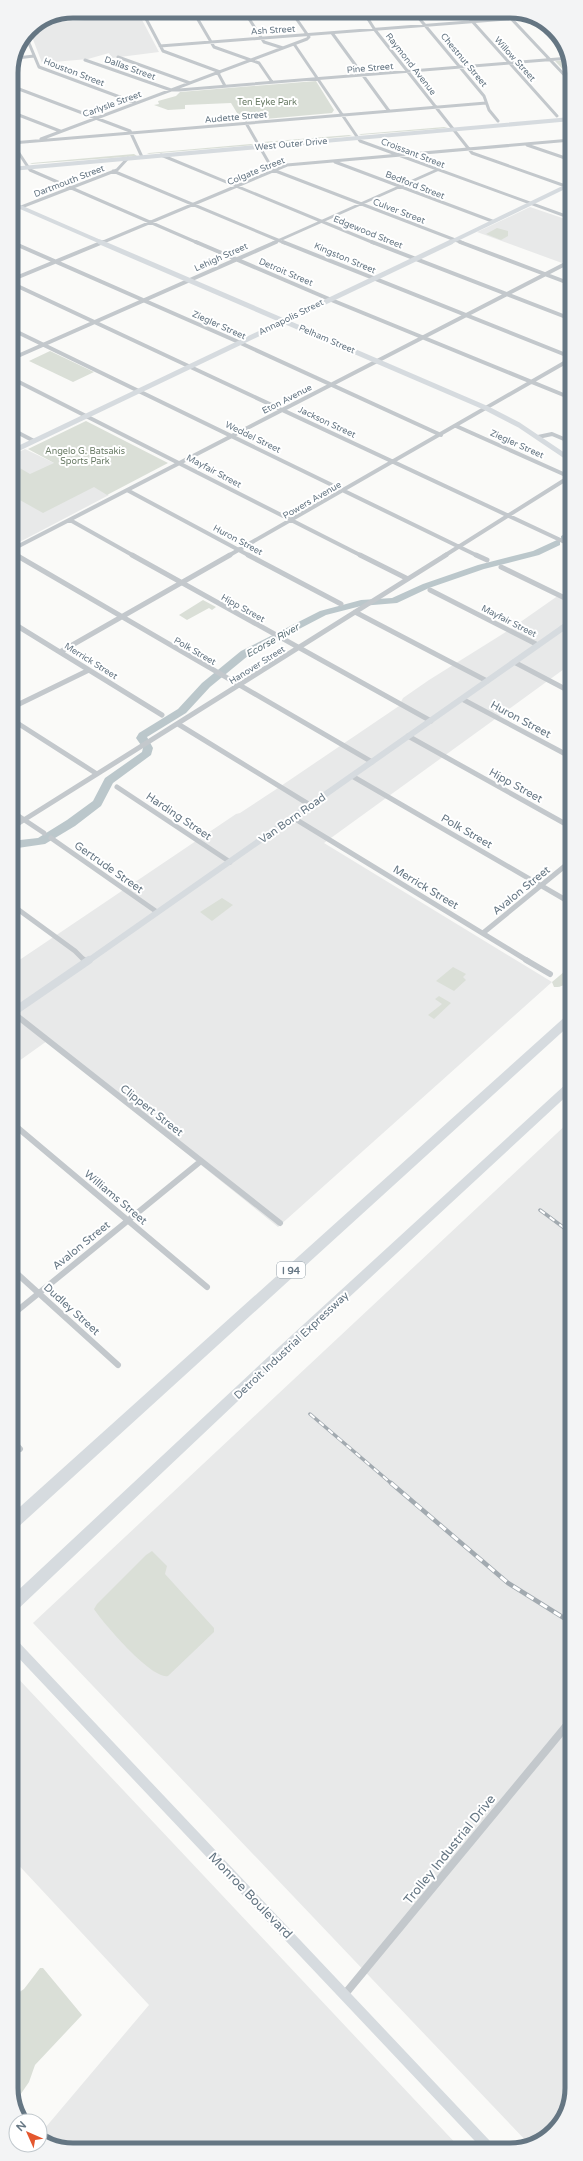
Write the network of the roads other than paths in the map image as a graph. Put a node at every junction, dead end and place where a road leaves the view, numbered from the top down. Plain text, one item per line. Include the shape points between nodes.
1 (146, 18) edge
2 (197, 18) edge
3 (248, 18) edge
4 (296, 18) edge
5 (368, 18) edge
6 (419, 18) edge
7 (469, 18) edge
8 (517, 18) edge
9 (511, 19) junction
10 (473, 22) junction
11 (425, 26) junction
12 (375, 30) junction
13 (332, 33) junction
14 (308, 34) junction
15 (261, 38) junction
16 (28, 41) edge
17 (211, 42) junction
18 (294, 44) junction
19 (160, 46) junction
20 (283, 48) junction
21 (34, 56) junction
22 (118, 57) dead end
23 (20, 58) edge
24 (563, 59) edge
25 (85, 60) dead end
26 (252, 60) junction
27 (550, 60) junction
28 (510, 63) junction
29 (460, 67) junction
30 (219, 72) junction
31 (408, 72) junction
32 (363, 75) junction
33 (565, 76) edge
34 (318, 79) junction
35 (272, 82) junction
36 (190, 83) junction
37 (225, 86) junction
38 (18, 89) edge
39 (171, 90) junction
40 (486, 102) junction
41 (136, 103) junction
42 (435, 107) junction
43 (389, 111) junction
44 (18, 115) edge
45 (342, 115) junction
46 (547, 116) junction
47 (557, 116) junction
48 (565, 116) edge
49 (565, 117) edge
50 (95, 118) junction
51 (498, 121) junction
52 (550, 121) junction
53 (246, 123) junction
54 (450, 125) junction
55 (502, 125) junction
56 (453, 130) junction
57 (60, 132) junction
58 (131, 133) junction
59 (354, 133) junction
60 (357, 138) junction
61 (565, 140) edge
62 (33, 141) junction
63 (18, 142) edge
64 (257, 142) junction
65 (523, 144) junction
66 (18, 146) edge
67 (260, 147) junction
68 (468, 149) junction
69 (18, 150) edge
70 (140, 152) junction
71 (161, 155) junction
72 (396, 155) junction
73 (142, 157) junction
74 (128, 158) junction
75 (565, 158) edge
76 (334, 161) junction
77 (25, 162) junction
78 (18, 163) edge
79 (287, 165) junction
80 (271, 166) junction
81 (27, 167) junction
82 (18, 168) edge
83 (274, 170) junction
84 (437, 170) junction
85 (114, 171) junction
86 (565, 186) edge
87 (235, 187) junction
88 (400, 187) junction
89 (71, 188) junction
90 (565, 188) edge
91 (193, 204) junction
92 (361, 204) junction
93 (529, 204) junction
94 (18, 206) edge
95 (21, 207) junction
96 (18, 208) edge
97 (565, 216) edge
98 (492, 221) junction
99 (149, 222) junction
100 (321, 222) junction
101 (280, 240) junction
102 (453, 240) junction
103 (101, 242) junction
104 (18, 245) edge
105 (236, 259) junction
106 (414, 259) junction
107 (54, 261) junction
108 (565, 265) edge
109 (546, 274) junction
110 (18, 277) edge
111 (373, 278) junction
112 (190, 280) junction
113 (565, 282) edge
114 (18, 286) edge
115 (507, 294) junction
116 (329, 299) junction
117 (143, 300) junction
118 (466, 316) junction
119 (565, 317) edge
120 (284, 320) junction
121 (95, 322) junction
122 (18, 332) edge
123 (423, 337) junction
124 (238, 342) junction
125 (45, 345) junction
126 (18, 356) edge
127 (565, 356) edge
128 (377, 361) junction
129 (565, 361) edge
130 (189, 366) junction
131 (18, 381) edge
132 (531, 381) junction
133 (331, 385) junction
134 (139, 390) junction
135 (565, 395) edge
136 (486, 408) junction
137 (283, 410) junction
138 (87, 415) junction
139 (456, 426) junction
140 (18, 433) edge
141 (441, 435) junction
142 (232, 436) junction
143 (538, 437) junction
144 (565, 439) edge
145 (34, 441) junction
146 (18, 449) edge
147 (565, 456) edge
148 (180, 462) junction
149 (394, 462) junction
150 (565, 473) edge
151 (565, 480) edge
152 (127, 490) junction
153 (344, 491) junction
154 (508, 516) junction
155 (70, 520) junction
156 (292, 521) junction
157 (565, 543) edge
158 (18, 547) edge
159 (459, 547) junction
160 (239, 550) junction
161 (18, 555) edge
162 (487, 560) dead end
163 (501, 567) dead end
164 (408, 580) junction
165 (182, 583) junction
166 (430, 590) dead end
167 (565, 598) edge
168 (341, 604) dead end
169 (355, 612) junction
170 (123, 618) junction
171 (18, 626) edge
172 (565, 626) edge
173 (562, 628) junction
174 (565, 630) edge
175 (538, 645) junction
176 (299, 648) junction
177 (60, 652) junction
178 (514, 662) junction
179 (89, 670) junction
180 (487, 681) junction
181 (240, 686) junction
182 (565, 689) edge
183 (462, 699) junction
184 (18, 705) edge
185 (162, 715) dead end
186 (431, 721) junction
187 (18, 723) edge
188 (178, 724) junction
189 (408, 736) junction
190 (565, 754) edge
191 (372, 762) junction
192 (97, 774) junction
193 (352, 776) junction
194 (117, 787) dead end
195 (310, 805) junction
196 (18, 816) edge
197 (292, 818) junction
198 (24, 820) junction
199 (18, 824) edge
200 (565, 824) edge
201 (44, 834) dead end
202 (51, 838) dead end
203 (230, 862) junction
204 (565, 866) edge
205 (541, 886) junction
206 (565, 900) edge
207 (18, 909) edge
208 (157, 912) junction
209 (483, 933) junction
210 (85, 961) junction
211 (550, 974) dead end
212 (18, 1008) edge
213 (18, 1017) edge
214 (565, 1023) edge
215 (565, 1092) edge
216 (18, 1127) edge
217 (201, 1161) junction
218 (128, 1220) junction
219 (280, 1223) dead end
220 (18, 1275) edge
221 (207, 1288) dead end
222 (38, 1293) junction
223 (18, 1310) edge
224 (118, 1365) dead end
225 (18, 1447) edge
226 (20, 1449) dead end
227 (18, 1518) edge
228 (18, 1599) edge
229 (18, 1649) edge
230 (565, 1727) edge
231 (345, 1994) junction
232 (484, 2143) edge

1 - 19 street
2 - 17 street
3 - 15 street
4 - 14 street
5 - 12 street, Raymond Avenue
6 - 11 street, Chestnut Street
7 - 10 street, Willow Street
8 - 9 street, Ash Street
9 - 10 street, Ash Street
9 - 27 street
10 - 11 street, Ash Street
10 - 28 street, Willow Street
11 - 12 street, Ash Street
11 - 29 street, Chestnut Street
12 - 13 street, Ash Street
12 - 31 street, Raymond Avenue
13 - 14 street, Ash Street
13 - 32 street
14 - 15 street, Ash Street
14 - 18 street, Carlysle Street via 307,39
15 - 17 street, Ash Street
15 - 20 street via 265,43
16 - 21 street, Houston Street
17 - 19 street, Ash Street
17 - 26 street via 215,48
18 - 20 street, Carlysle Street
18 - 34 street
19 - 30 street via 166,53
20 - 26 street, Carlysle Street
21 - 23 street
21 - 41 street, Houston Street via 38,67
22 - 36 street
24 - 27 street, Pine Street
25 - 39 street, Dallas Street
26 - 30 street, Carlysle Street
26 - 35 street via 260,63
27 - 28 street, Pine Street
27 - 33 street
28 - 29 street, Pine Street
28 - 47 street, Willow Street
29 - 31 street, Pine Street
29 - 40 street, Chestnut Street
30 - 36 street, Carlysle Street
30 - 37 street
31 - 32 street, Pine Street
31 - 42 street, Raymond Avenue
32 - 34 street, Pine Street
32 - 43 street
34 - 35 street, Pine Street
34 - 45 street
35 - 37 street, Pine Street
36 - 39 street, Carlysle Street
37 - 39 street, Pine Street
38 - 50 street
39 - 41 street, Carlysle Street
40 - 42 street, Audette Street
40 - 51 street, Chestnut Street
41 - 50 street, Carlysle Street
42 - 43 street, Audette Street
42 - 54 street, Raymond Avenue
43 - 45 street, Audette Street
44 - 57 street
45 - 53 street, Audette Street
45 - 59 street
46 - 47 main road, West Outer Drive
46 - 51 main road, West Outer Drive
46 - 52 main road
47 - 48 main road, West Outer Drive
49 - 52 main road, West Outer Drive
50 - 57 street, Carlysle Street
50 - 58 street
51 - 54 main road, West Outer Drive
51 - 55 main road
52 - 55 main road, West Outer Drive
53 - 58 street, Audette Street
53 - 64 street
54 - 56 street, Raymond Avenue
54 - 59 main road, West Outer Drive
55 - 56 main road, West Outer Drive
56 - 60 main road, West Outer Drive
56 - 68 street, Raymond Avenue
57 - 62 street, Carlysle Street
58 - 62 street, Audette Street
58 - 70 street
59 - 60 street
59 - 64 main road, West Outer Drive
60 - 67 main road, West Outer Drive
60 - 72 street, Croissant Street
61 - 65 street, Colgate Street
62 - 63 street, Audette Street
62 - 66 street, Carlysle Street
64 - 67 street
64 - 70 main road, West Outer Drive
65 - 68 street, Colgate Street
65 - 75 street
67 - 71 main road, West Outer Drive
67 - 80 street
68 - 72 street, Colgate Street
68 - 86 street via 473,154
69 - 77 street
70 - 73 street
70 - 77 main road, West Outer Drive
71 - 73 main road, West Outer Drive
71 - 87 street, Edgewood Street
72 - 76 street, Colgate Street
72 - 84 street, Croissant Street
73 - 74 main road, West Outer Drive
74 - 81 main road, West Outer Drive
74 - 85 street, Dartmouth Street via 126,163
76 - 79 street, Colgate Street
76 - 88 street, Bedford Street
77 - 78 main road, West Outer Drive
77 - 81 street
79 - 80 street
79 - 83 street, Colgate Street
80 - 83 street
81 - 82 main road, West Outer Drive
81 - 89 street, Detroit Street
83 - 87 street, Colgate Street
83 - 92 street, Culver Street
84 - 88 street, Lehigh Street
84 - 93 street, Croissant Street
85 - 89 street, Dartmouth Street
85 - 91 street, Kingston Street
87 - 91 street, Colgate Street
87 - 100 street, Edgewood Street
88 - 92 street, Lehigh Street
88 - 98 street, Bedford Street
89 - 95 street, Dartmouth Street
89 - 99 street, Detroit Street
90 - 93 main road, Annapolis Street
91 - 99 street, Colgate Street
91 - 101 street, Kingston Street
92 - 100 street, Lehigh Street
92 - 102 street, Culver Street
93 - 97 street, Croissant Street
93 - 98 main road, Annapolis Street
94 - 95 main road, Pelham Street
95 - 96 street, Dartmouth Street
95 - 103 main road, Pelham Street
98 - 102 main road, Annapolis Street
99 - 103 street, Colgate Street
99 - 105 street, Detroit Street
100 - 101 street, Lehigh Street
100 - 106 street, Edgewood Street
101 - 105 street, Lehigh Street
101 - 111 street, Kingston Street
102 - 106 main road, Annapolis Street
102 - 109 street, Culver Street
103 - 107 street, Colgate Street
103 - 112 main road, Pelham Street
104 - 107 street, Ziegler Street
105 - 112 street, Lehigh Street
105 - 116 street, Detroit Street
106 - 111 main road, Annapolis Street
106 - 115 street, Edgewood Street
107 - 110 street, Colgate Street
107 - 117 street, Ziegler Street
108 - 109 street, Eton Avenue
109 - 113 street, Culver Street
109 - 115 street, Eton Avenue
111 - 116 main road, Annapolis Street
111 - 118 street, Kingston Street
112 - 117 street, Lehigh Street
112 - 120 main road, Pelham Street
114 - 121 street, Jackson Street
115 - 118 street, Eton Avenue
115 - 119 street, Edgewood Street
116 - 120 main road, Annapolis Street
116 - 123 street, Detroit Street
117 - 121 street, Lehigh Street
117 - 124 street, Ziegler Street
118 - 123 street, Eton Avenue
118 - 127 street, Kingston Street
120 - 124 main road, Annapolis Street
120 - 128 main road, Pelham Street
121 - 125 street, Lehigh Street
121 - 130 street, Jackson Street
122 - 125 street, Weddel Street
123 - 128 street, Eton Avenue
123 - 132 street, Detroit Street
124 - 130 main road, Annapolis Street
124 - 133 street, Ziegler Street
125 - 126 street, Lehigh Street
125 - 134 street, Weddel Street
128 - 133 street, Eton Avenue
128 - 136 main road, Pelham Street
129 - 132 street, Powers Avenue
130 - 134 main road, Annapolis Street
130 - 137 street, Jackson Street
131 - 138 street, Mayfair Street
132 - 135 street, Detroit Street
132 - 136 street, Powers Avenue
133 - 137 street, Eton Avenue
133 - 141 street, Ziegler Street
134 - 138 main road, Annapolis Street
134 - 142 street, Weddel Street
136 - 139 street, Powers Avenue
136 - 143 main road, Pelham Street
137 - 142 street, Eton Avenue
137 - 149 street, Jackson Street
138 - 145 main road, Annapolis Street
138 - 148 street, Mayfair Street
139 - 141 street, Powers Avenue
139 - 150 street, Ziegler Street
140 - 145 street
141 - 149 street, Powers Avenue
142 - 148 street, Eton Avenue
142 - 153 street, Weddel Street
143 - 144 street via 552,434
143 - 147 main road, Pelham Street
145 - 146 main road, Annapolis Street
148 - 152 street, Eton Avenue
148 - 156 street, Mayfair Street
149 - 153 street, Powers Avenue
149 - 154 street, Jackson Street
151 - 154 street, Hanover Street
152 - 155 street, Eton Avenue
152 - 160 street, Huron Street
153 - 156 street, Powers Avenue
153 - 159 street, Weddel Street
154 - 157 street, Jackson Street
154 - 159 street, Hanover Street
155 - 158 street, Eton Avenue
155 - 165 street, Hipp Street
156 - 160 street, Powers Avenue
156 - 164 street, Mayfair Street
159 - 162 street, Weddel Street
159 - 164 street, Hanover Street
160 - 165 street, Powers Avenue
160 - 168 street, Huron Street
161 - 170 street, Polk Street
163 - 167 street
164 - 169 street, Hanover Street
165 - 170 street, Powers Avenue
165 - 176 street, Hipp Street
166 - 175 street, Mayfair Street
169 - 176 street, Hanover Street
169 - 180 street
170 - 177 street, Powers Avenue
170 - 181 street, Polk Street
171 - 177 street, Merrick Street
172 - 173 main road, Van Born Road
173 - 174 street
173 - 175 main road, Van Born Road
175 - 178 main road, Van Born Road
176 - 181 street, Hanover Street
176 - 186 street, Hipp Street
177 - 179 street, Merrick Street
178 - 180 main road, Van Born Road
178 - 182 street
179 - 184 street
179 - 185 street, Merrick Street
180 - 183 main road, Van Born Road
181 - 188 street, Hanover Street
181 - 191 street, Polk Street
183 - 186 main road, Van Born Road
183 - 190 street, Huron Street
186 - 189 main road, Van Born Road
187 - 192 street
188 - 192 street, Hanover Street
188 - 195 street
189 - 191 main road, Van Born Road
189 - 200 street, Hipp Street
191 - 193 main road, Van Born Road
192 - 198 street, Hanover Street
193 - 195 main road, Van Born Road
193 - 205 street, Polk Street
194 - 203 street, Harding Street
195 - 197 main road, Van Born Road
196 - 198 street
197 - 203 main road, Van Born Road
197 - 209 street, Merrick Street
198 - 199 street, Hanover Street
198 - 201 street
202 - 208 street, Gertrude Street
203 - 208 main road, Van Born Road
204 - 205 street, Avalon Street
205 - 206 street, Polk Street
205 - 209 street, Avalon Street
207 - 210 street
208 - 210 main road, Van Born Road
209 - 211 street, Merrick Street
210 - 212 main road, Van Born Road
213 - 217 street, Clippert Street
214 - 227 highway, I 94
215 - 228 highway, Detroit Industrial Expressway
216 - 218 street, Williams Street
217 - 218 street, Avalon Street
217 - 219 street, Clippert Street
218 - 221 street, Williams Street
218 - 222 street, Avalon Street
220 - 222 street, Dudley Street
222 - 223 street, Avalon Street
222 - 224 street, Dudley Street
225 - 226 street
229 - 231 main road, Monroe Boulevard
230 - 231 street, Trolley Industrial Drive
231 - 232 main road, Monroe Boulevard

